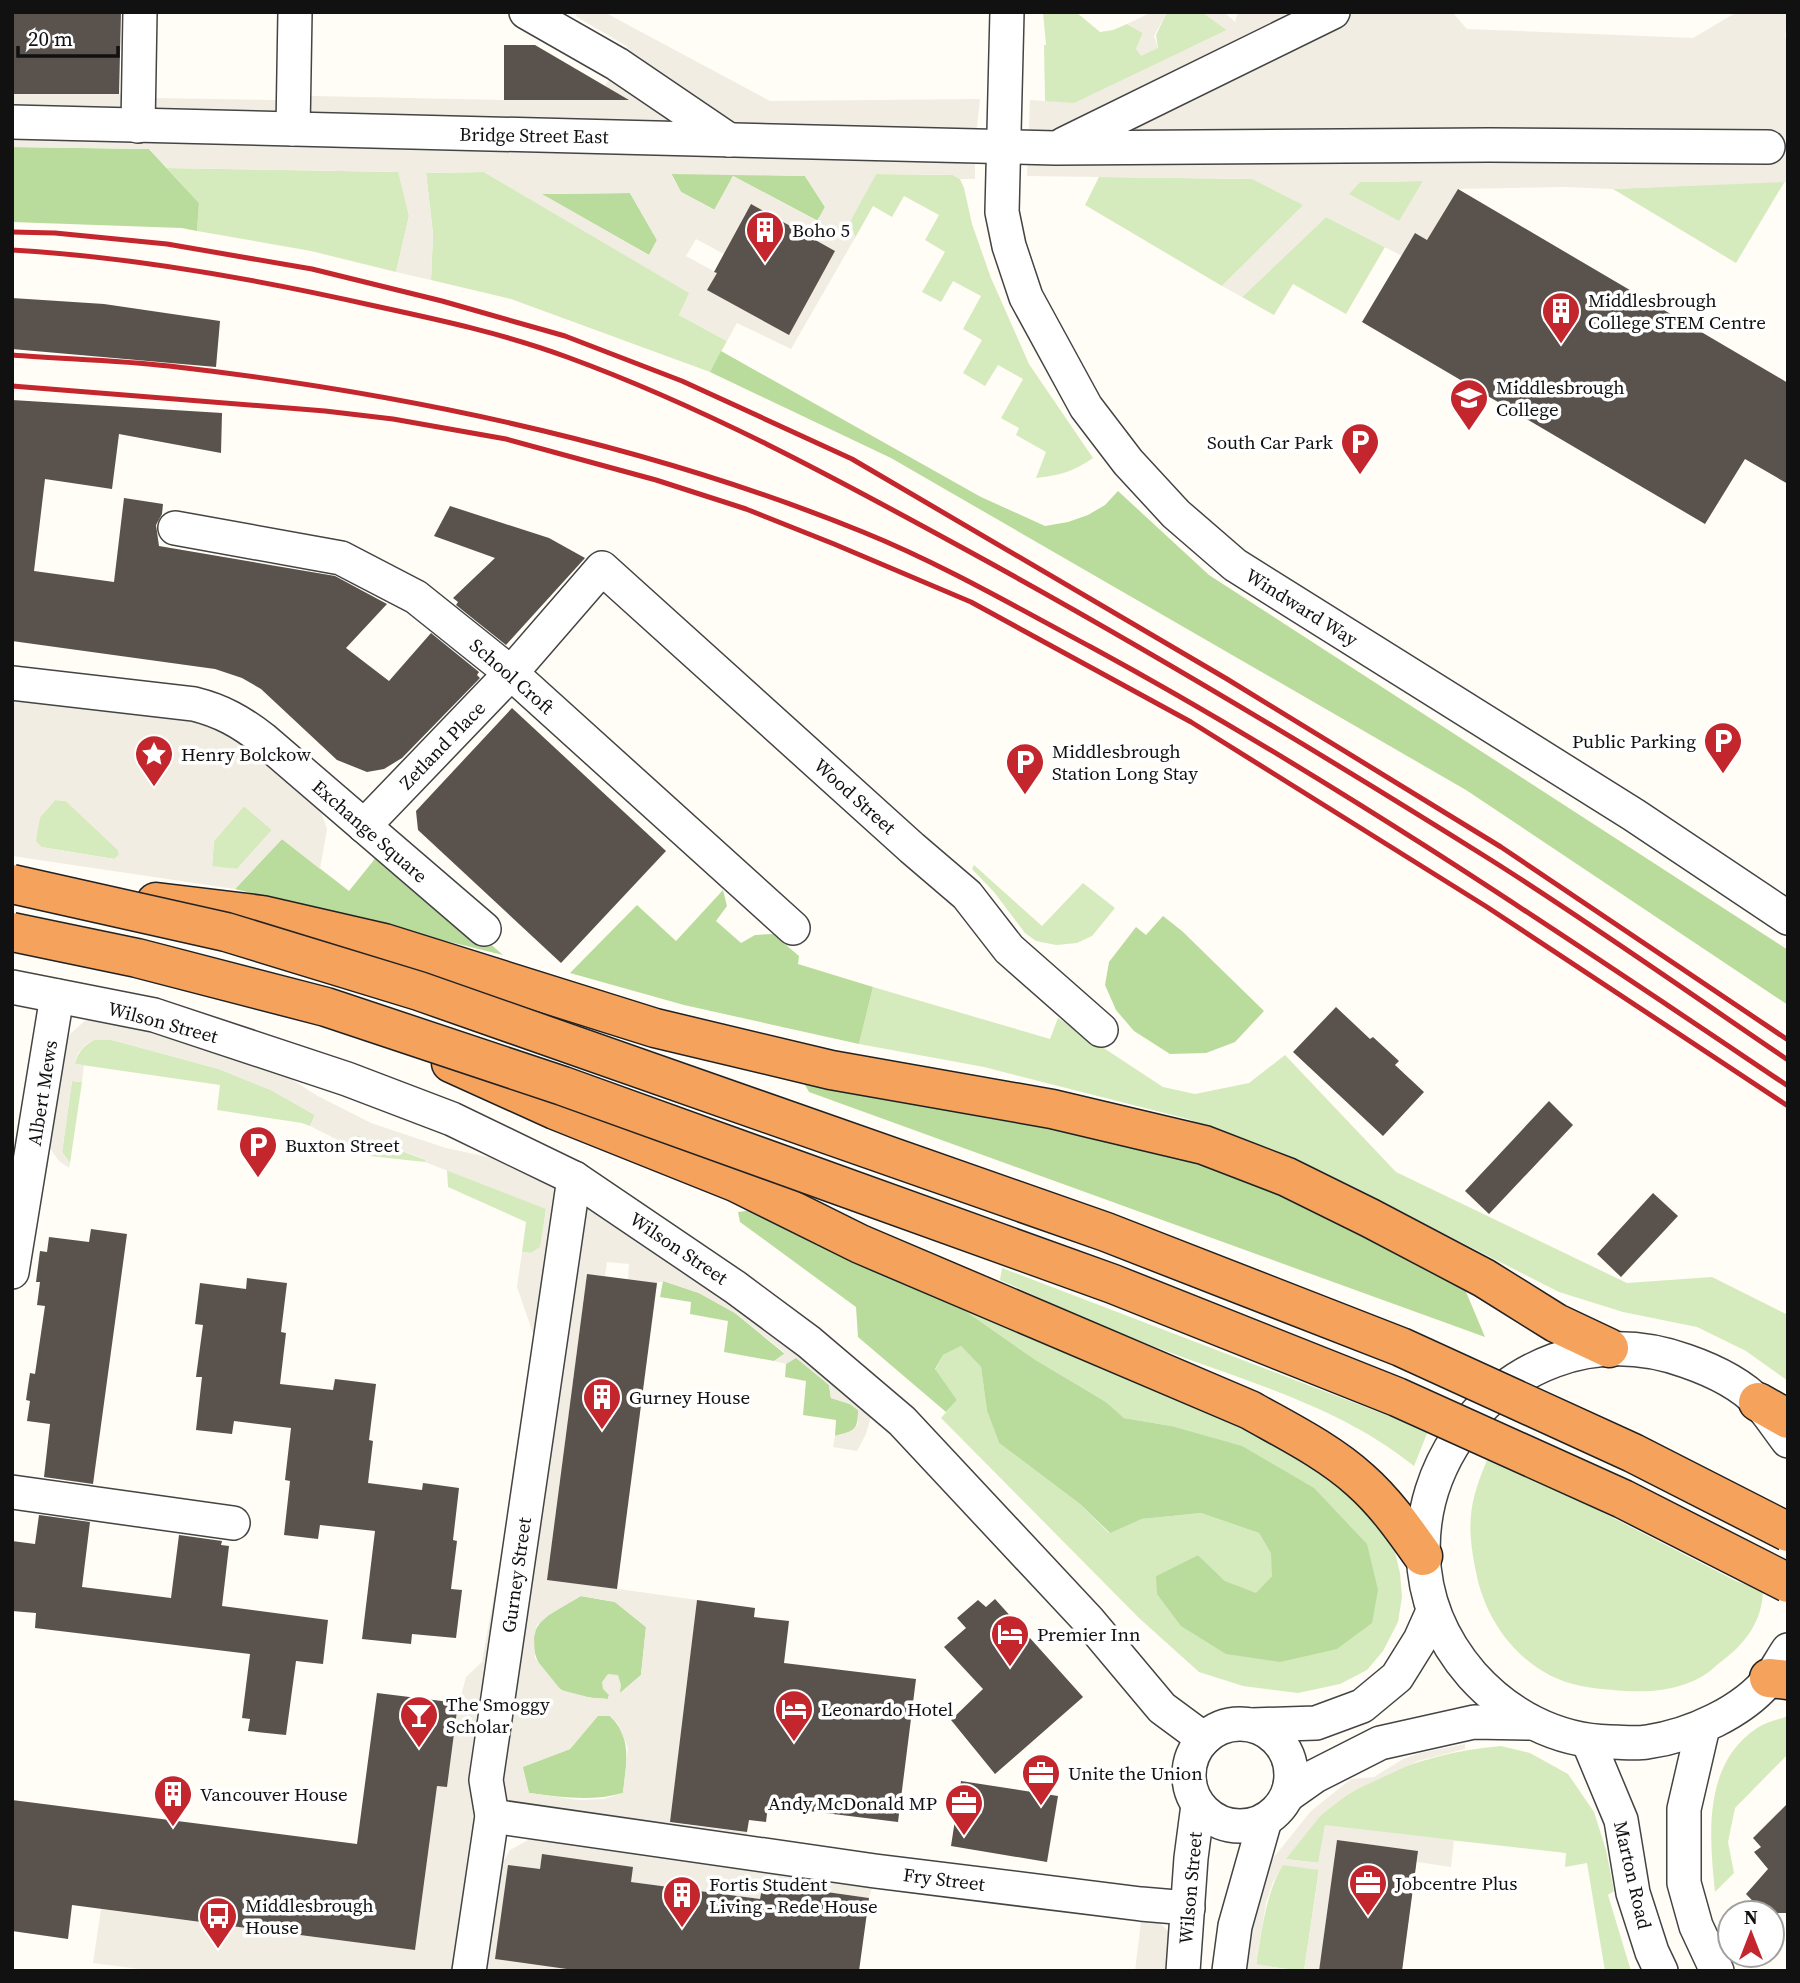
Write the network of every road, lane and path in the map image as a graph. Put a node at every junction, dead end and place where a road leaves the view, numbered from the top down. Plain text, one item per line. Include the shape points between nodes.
1 (140, 12) edge
2 (295, 12) edge
3 (526, 12) edge
4 (1007, 12) edge
5 (1333, 12) edge
6 (139, 110) junction
7 (293, 114) junction
8 (12, 122) edge
9 (729, 140) junction
10 (1003, 147) junction
11 (1769, 147) dead end
12 (1056, 148) junction
13 (174, 528) dead end
14 (602, 568) joint
15 (511, 673) junction
16 (12, 683) edge
17 (364, 825) junction
18 (23, 886) edge
19 (1788, 918) edge
20 (793, 928) dead end
21 (484, 929) dead end
22 (12, 932) edge
23 (12, 987) edge
24 (57, 996) junction
25 (326, 1007) junction
26 (1101, 1030) dead end
27 (574, 1178) junction
28 (12, 1272) edge
29 (1609, 1348) junction
30 (1773, 1410) edge
31 (1788, 1441) edge
32 (12, 1492) edge
33 (233, 1523) dead end
34 (1788, 1532) edge
35 (1423, 1556) junction
36 (1788, 1583) edge
37 (1433, 1611) junction
38 (1782, 1669) edge
39 (1531, 1723) junction
40 (1252, 1725) junction
41 (1703, 1727) junction
42 (1204, 1739) junction
43 (1588, 1741) junction
44 (1288, 1795) junction
45 (1198, 1805) junction
46 (492, 1816) junction
47 (1265, 1820) junction
48 (1188, 1908) junction
49 (469, 1971) edge
50 (1183, 1971) edge
51 (1229, 1971) edge
52 (1661, 1971) edge
53 (1717, 1971) edge

1 - 6 street
2 - 7 street
3 - 9 street via 617,64
4 - 10 street, Windward Way
5 - 12 street
6 - 7 street, Bridge Street East
6 - 8 street, Bridge Street East
7 - 9 street, Bridge Street East
9 - 10 street, Bridge Street East
10 - 12 street, Bridge Street East
10 - 19 street, Windward Way via 1002,212 1026,297 1086,407 1176,514 1235,565 1623,808
11 - 12 street, Bridge Street East
13 - 15 street, School Croft via 341,558 416,597
14 - 15 street, Zetland Place
14 - 26 street, Wood Street via 967,895 1009,949
15 - 17 street, Zetland Place
15 - 20 street, School Croft
16 - 17 street, Exchange Square via 220,710 263,738
17 - 21 street, Exchange Square
18 - 29 highway, bridge via 262,915 384,943 655,1028 831,1070 1052,1109 1204,1145 1287,1177 1370,1218
18 - 34 highway, bridge via 226,932 419,991 1106,1232 1401,1347 1633,1453
22 - 25 highway, bridge via 136,958
23 - 24 street, Wilson Street
24 - 27 street, Wilson Street via 154,1015 347,1079 452,1119
24 - 28 street, Albert Mews
25 - 35 highway, bridge via 555,1110 735,1182 859,1244 1261,1416 1360,1479
25 - 36 highway, bridge via 563,1086 1139,1294 1397,1397 1623,1499
27 - 42 street, Wilson Street via 735,1287 902,1421 1089,1621 1162,1708
27 - 46 street, Gurney Street via 486,1780
29 - 30 street via 1663,1352 1713,1370
29 - 35 street via 1558,1358 1512,1380 1473,1414 1444,1456 1427,1504
30 - 31 street
32 - 33 street
35 - 37 street
37 - 39 street via 1456,1656 1489,1694
37 - 40 street via 1397,1677 1362,1706 1316,1723
38 - 41 street via 1739,1706
39 - 43 street
39 - 44 street via 1474,1721 1380,1743
40 - 42 street via 1218,1728
40 - 44 street via 1282,1744 1290,1760
41 - 43 street via 1646,1743
41 - 53 street via 1684,1808 1685,1883 1696,1926
42 - 45 street via 1189,1770 1190,1788
43 - 52 street, Marton Road via 1621,1820 1633,1893
44 - 47 street via 1279,1810
45 - 47 street via 1221,1823 1251,1826
45 - 48 street, Wilson Street
46 - 48 street, Fry Street via 875,1871
46 - 49 street, Gurney Street
47 - 51 street via 1236,1926
48 - 50 street, Wilson Street

